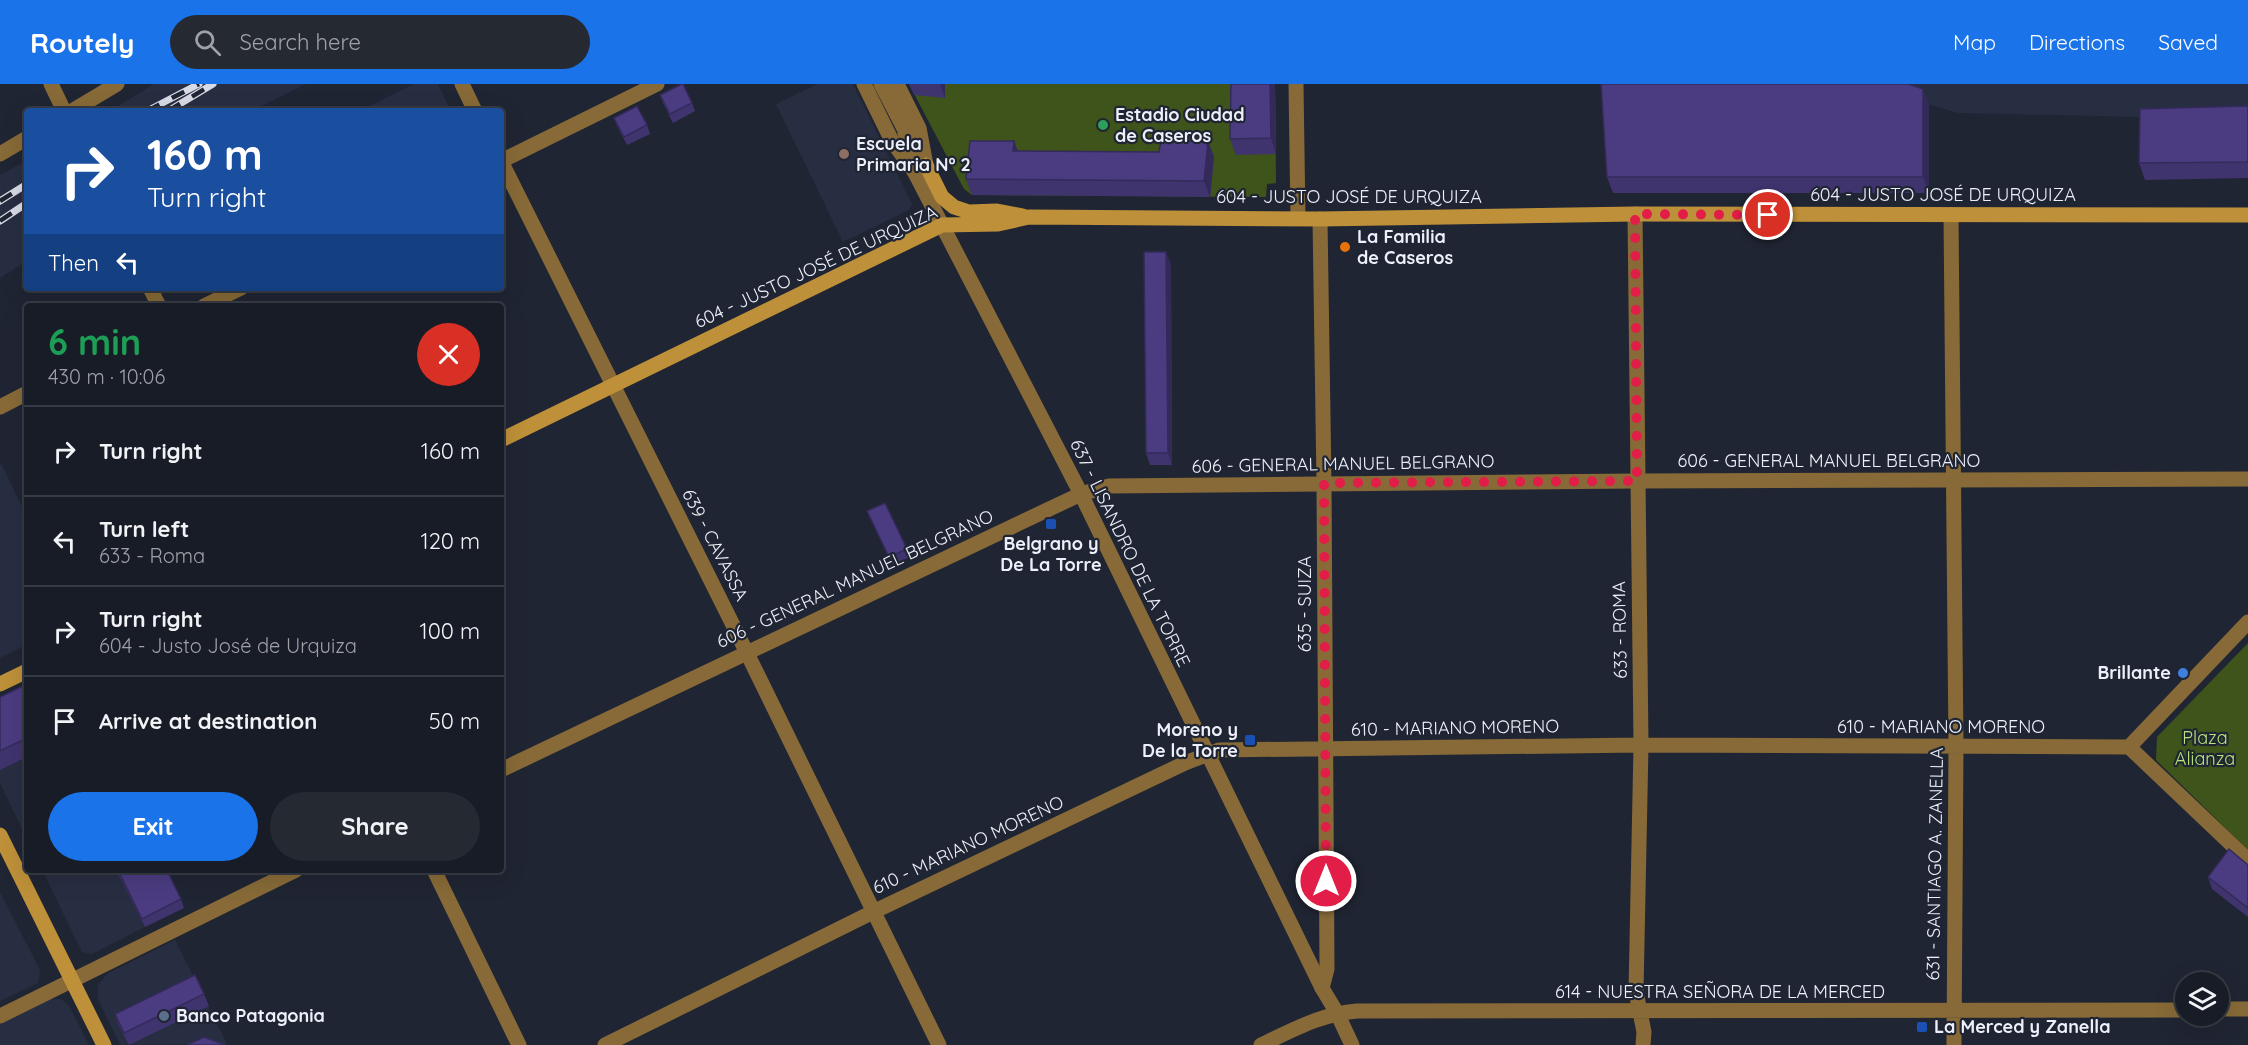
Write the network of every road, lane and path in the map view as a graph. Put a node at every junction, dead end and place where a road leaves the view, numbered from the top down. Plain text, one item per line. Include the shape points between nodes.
1 (51, 84) edge
2 (117, 84) edge
3 (462, 84) edge
4 (657, 84) edge
5 (864, 84) edge
6 (882, 84) edge
7 (897, 84) edge
8 (1296, 84) edge
9 (63, 108) edge
10 (77, 108) edge
11 (474, 108) edge
12 (24, 140) edge
13 (0, 154) edge
14 (504, 160) edge
15 (504, 167) edge
16 (920, 168) junction
17 (1635, 214) junction
18 (1951, 215) junction
19 (2248, 215) edge
20 (1029, 217) junction
21 (1298, 218) junction
22 (1320, 219) junction
23 (942, 225) junction
24 (235, 291) edge
25 (210, 303) edge
26 (613, 386) junction
27 (24, 395) edge
28 (0, 407) edge
29 (504, 439) edge
30 (2248, 479) edge
31 (1954, 480) junction
32 (1637, 481) junction
33 (1324, 483) junction
34 (1081, 494) junction
35 (2248, 622) edge
36 (746, 651) junction
37 (24, 672) edge
38 (0, 684) edge
39 (1641, 745) junction
40 (1956, 746) junction
41 (2129, 747) junction
42 (1325, 749) junction
43 (1207, 753) junction
44 (504, 769) edge
45 (0, 835) edge
46 (2248, 860) edge
47 (290, 873) edge
48 (435, 873) edge
49 (873, 912) junction
50 (73, 981) junction
51 (1322, 988) junction
52 (2229, 1009) edge
53 (2248, 1009) edge
54 (2175, 1010) edge
55 (1953, 1011) junction
56 (1639, 1012) junction
57 (1337, 1013) junction
58 (0, 1016) edge
59 (104, 1045) edge
60 (519, 1045) edge
61 (605, 1045) edge
62 (939, 1045) edge
63 (1261, 1045) edge
64 (1352, 1045) edge
65 (1644, 1045) edge
66 (1954, 1045) edge

1 - 9 street
2 - 10 street
3 - 11 street
4 - 14 street
5 - 16 street, 637 - LISANDRO DE LA TORRE via 892,141
6 - 16 street
7 - 16 street, 637 - LISANDRO DE LA TORRE via 919,128
8 - 21 street
12 - 13 street
15 - 26 street, 639 - CAVASSA
16 - 20 main road via 942,198 954,207
16 - 23 street, 637 - LISANDRO DE LA TORRE
17 - 18 main road, 604 - JUSTO JOSÉ DE URQUIZA
17 - 22 main road, 604 - JUSTO JOSÉ DE URQUIZA
17 - 32 street, 633 - ROMA
18 - 19 main road, 604 - JUSTO JOSÉ DE URQUIZA
18 - 31 street, 631 - SANTIAGO A. ZANELLA
20 - 21 main road, 604 - JUSTO JOSÉ DE URQUIZA
20 - 23 main road, 604 - JUSTO JOSÉ DE URQUIZA via 998,224
21 - 22 main road, 604 - JUSTO JOSÉ DE URQUIZA
22 - 33 street, 635 - SUIZA
23 - 26 main road, 604 - JUSTO JOSÉ DE URQUIZA
23 - 34 street, 637 - LISANDRO DE LA TORRE
24 - 25 street
26 - 29 main road, 604 - JUSTO JOSÉ DE URQUIZA
26 - 36 street, 639 - CAVASSA
27 - 28 street
30 - 31 street, 606 - GENERAL MANUEL BELGRANO
31 - 32 street, 606 - GENERAL MANUEL BELGRANO
31 - 40 street, 631 - SANTIAGO A. ZANELLA
32 - 33 street, 606 - GENERAL MANUEL BELGRANO
32 - 39 street, 633 - ROMA
33 - 34 street, 606 - GENERAL MANUEL BELGRANO via 1109,486
33 - 42 street, 635 - SUIZA
34 - 36 street, 606 - GENERAL MANUEL BELGRANO
34 - 43 street, 637 - LISANDRO DE LA TORRE
35 - 41 street
36 - 44 street, 606 - GENERAL MANUEL BELGRANO
36 - 49 street, 639 - CAVASSA
37 - 38 main road
39 - 40 street, 610 - MARIANO MORENO
39 - 42 street, 610 - MARIANO MORENO
39 - 56 street, 633 - ROMA via 1636,992
40 - 41 street, 610 - MARIANO MORENO
40 - 55 street, 631 - SANTIAGO A. ZANELLA
41 - 46 street
42 - 43 street, 610 - MARIANO MORENO
42 - 51 street, 635 - SUIZA via 1327,969
43 - 49 street, 610 - MARIANO MORENO
43 - 51 street, 637 - LISANDRO DE LA TORRE
45 - 50 main road
47 - 50 street
48 - 60 street
49 - 61 street, 610 - MARIANO MORENO
49 - 62 street, 639 - CAVASSA
50 - 58 street
50 - 59 main road
51 - 57 street, 637 - LISANDRO DE LA TORRE
52 - 53 street
54 - 55 street, 614 - NUESTRA SEÑORA DE LA MERCED
55 - 56 street, 614 - NUESTRA SEÑORA DE LA MERCED
55 - 66 street, 631 - SANTIAGO A. ZANELLA
56 - 57 street, 614 - NUESTRA SEÑORA DE LA MERCED
56 - 65 street, 633 - ROMA
57 - 63 street, 614 - NUESTRA SEÑORA DE LA MERCED via 1312,1020
57 - 64 street, 637 - LISANDRO DE LA TORRE

